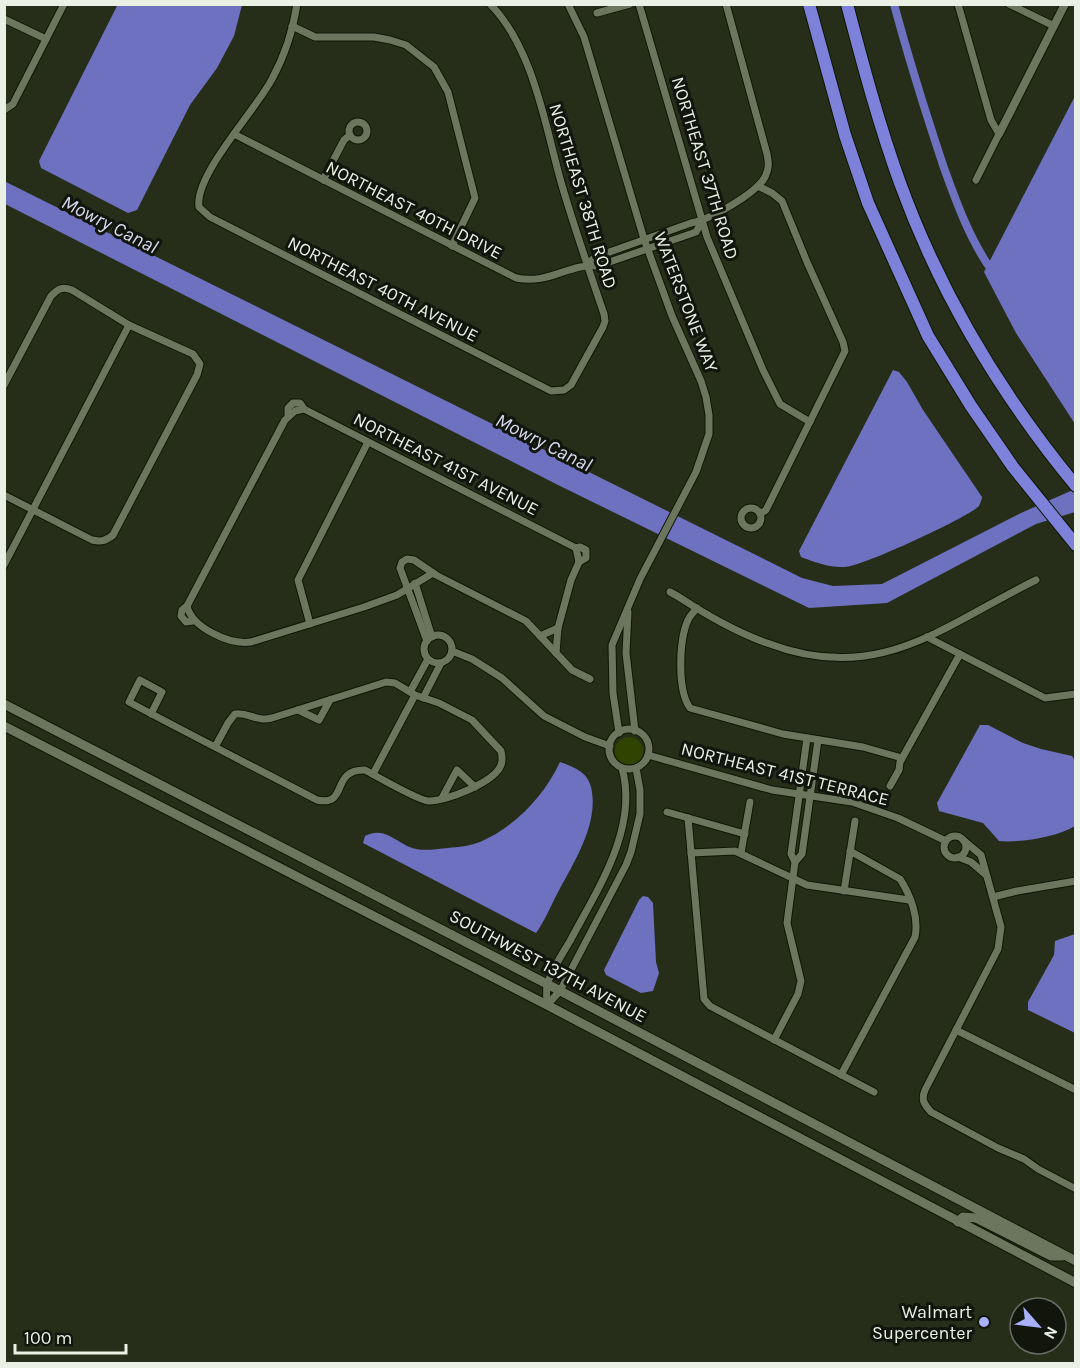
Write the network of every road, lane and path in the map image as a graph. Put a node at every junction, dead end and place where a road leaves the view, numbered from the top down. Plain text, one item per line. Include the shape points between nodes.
1 (64, 4) edge
2 (297, 4) edge
3 (490, 4) edge
4 (568, 4) edge
5 (630, 4) edge
6 (639, 4) edge
7 (726, 4) edge
8 (809, 4) edge
9 (847, 4) edge
10 (958, 4) edge
11 (1010, 4) edge
12 (1065, 4) edge
13 (597, 13) dead end
14 (4, 19) edge
15 (292, 26) junction
16 (1054, 26) junction
17 (46, 39) junction
18 (5, 110) edge
19 (234, 134) junction
20 (999, 134) junction
21 (350, 135) dead end
22 (323, 180) junction
23 (976, 180) dead end
24 (758, 186) junction
25 (702, 221) junction
26 (644, 239) junction
27 (452, 246) junction
28 (647, 249) junction
29 (587, 265) junction
30 (129, 325) junction
31 (4, 384) edge
32 (558, 392) joint
33 (304, 409) junction
34 (288, 416) junction
35 (810, 422) junction
36 (369, 442) junction
37 (1076, 486) edge
38 (4, 495) edge
39 (33, 510) junction
40 (760, 514) dead end
41 (1075, 545) edge
42 (4, 565) edge
43 (433, 573) junction
44 (1036, 580) dead end
45 (415, 584) junction
46 (407, 588) junction
47 (670, 592) dead end
48 (629, 603) junction
49 (697, 608) junction
50 (310, 624) junction
51 (558, 628) junction
52 (540, 636) junction
53 (927, 637) junction
54 (430, 639) junction
55 (452, 651) junction
56 (556, 653) junction
57 (960, 654) junction
58 (428, 659) junction
59 (441, 663) junction
60 (590, 679) dead end
61 (412, 693) junction
62 (1076, 694) edge
63 (423, 698) junction
64 (330, 700) junction
65 (4, 704) edge
66 (298, 710) junction
67 (151, 714) junction
68 (4, 726) edge
69 (635, 731) junction
70 (619, 733) junction
71 (807, 738) junction
72 (818, 740) junction
73 (610, 746) junction
74 (215, 747) junction
75 (648, 755) junction
76 (902, 758) junction
77 (622, 768) junction
78 (636, 768) junction
79 (373, 774) junction
80 (890, 786) dead end
81 (475, 787) junction
82 (799, 794) junction
83 (810, 796) junction
84 (442, 798) junction
85 (750, 802) dead end
86 (667, 812) dead end
87 (688, 818) junction
88 (855, 821) dead end
89 (745, 834) junction
90 (963, 840) junction
91 (946, 842) junction
92 (850, 851) junction
93 (691, 853) junction
94 (741, 853) junction
95 (958, 857) junction
96 (795, 862) junction
97 (985, 874) junction
98 (794, 879) junction
99 (1076, 881) edge
100 (844, 891) junction
101 (993, 897) junction
102 (909, 900) junction
103 (547, 984) junction
104 (560, 991) junction
105 (547, 1005) junction
106 (956, 1030) junction
107 (774, 1040) junction
108 (842, 1075) junction
109 (1076, 1090) edge
110 (874, 1092) dead end
111 (760, 1096) junction
112 (751, 1113) junction
113 (1076, 1189) edge
114 (958, 1222) junction
115 (1065, 1256) junction
116 (1076, 1261) edge
117 (1076, 1283) edge

1 - 17 street
2 - 15 street
3 - 29 street, NORTHEAST 38TH ROAD via 521,48
4 - 26 street, WATERSTONE WAY via 584,37
5 - 13 street
6 - 25 street, NORTHEAST 37TH ROAD
7 - 24 street via 769,165
8 - 41 highway via 868,203 928,336 971,406
9 - 37 highway via 878,118 928,250 960,317 1002,385
10 - 20 street
11 - 16 street
12 - 16 street
14 - 17 street
15 - 19 street via 272,79
15 - 27 street via 315,37 390,40 406,45 434,67 448,92 475,198
16 - 20 street
17 - 18 street via 12,104
19 - 22 street, NORTHEAST 40TH DRIVE
19 - 32 street, NORTHEAST 40TH AVENUE via 199,194 199,207 210,217
20 - 23 street
21 - 22 street
22 - 27 street, NORTHEAST 40TH DRIVE
24 - 25 street
24 - 35 street via 782,201 845,351
25 - 26 street
25 - 28 street via 696,232
25 - 35 street, NORTHEAST 37TH ROAD via 780,404
26 - 28 street, WATERSTONE WAY
26 - 29 street via 596,256
27 - 29 street, NORTHEAST 40TH DRIVE via 527,281
28 - 29 street via 598,266
28 - 48 street, WATERSTONE WAY via 701,381 709,434 696,472
29 - 32 street, NORTHEAST 38TH ROAD via 605,321 571,386
30 - 31 street via 72,290 57,290
30 - 39 street
30 - 39 street via 198,358 197,375 109,539 92,540
33 - 34 street
33 - 34 street via 300,403 293,403
33 - 36 street, NORTHEAST 41ST AVENUE
34 - 50 street via 187,606 191,618 241,644
35 - 40 street via 766,510
36 - 50 street via 298,579
36 - 51 street, NORTHEAST 41ST AVENUE via 577,551 579,562
38 - 39 street
39 - 42 street
43 - 45 street
43 - 46 street via 407,559 400,568
43 - 52 street via 526,621
44 - 53 street
45 - 46 street
45 - 54 street
46 - 50 street via 364,608
46 - 54 street
47 - 49 street
48 - 69 street, WATERSTONE WAY via 626,653
48 - 70 street, WATERSTONE WAY via 612,645
49 - 53 street via 765,642 831,658 905,647
49 - 71 street via 687,621 681,652 685,699 690,708
51 - 52 street
51 - 56 street
52 - 56 street
53 - 57 street
54 - 55 street via 444,637
54 - 58 street via 424,648
55 - 59 street
55 - 73 street via 502,678 544,716
56 - 60 street via 572,670
57 - 62 street via 1045,698
57 - 76 street
58 - 59 street
58 - 61 street
59 - 63 street
61 - 63 street
61 - 64 street via 386,682
61 - 79 street
63 - 81 street via 472,720 501,751 498,770
64 - 66 street
64 - 66 street via 319,720
65 - 103 main road, SOUTHWEST 137TH AVENUE
66 - 74 street via 263,720 235,714
67 - 67 street via 162,692 140,680 129,702
67 - 74 street
68 - 105 main road, SOUTHWEST 137TH AVENUE
69 - 70 street
69 - 75 street via 645,738
70 - 73 street
71 - 72 street
71 - 82 street
72 - 76 street
72 - 83 street
73 - 77 street via 612,759
74 - 79 street via 325,802 336,795 348,773 355,769
75 - 78 street
75 - 82 street, NORTHEAST 41ST TERRACE
76 - 80 street
77 - 78 street
77 - 103 street via 626,803 617,845
78 - 104 street via 640,814 631,852
79 - 84 street via 428,801
81 - 84 street
81 - 84 street via 457,770
82 - 83 street, NORTHEAST 41ST TERRACE
82 - 96 street via 791,854
83 - 91 street, NORTHEAST 41ST TERRACE via 871,808
83 - 96 street via 802,854
85 - 89 street
86 - 87 street
87 - 89 street
87 - 93 street
88 - 92 street
89 - 94 street
90 - 91 street via 954,836
90 - 95 street via 965,850
90 - 97 street via 981,855
91 - 95 street via 947,854
92 - 100 street
92 - 102 street via 900,879
93 - 94 street
93 - 107 street via 704,999 710,1006
94 - 98 street
95 - 97 street
96 - 98 street
97 - 101 street
98 - 100 street
98 - 107 street via 787,923 801,981
99 - 101 street
100 - 102 street
101 - 106 street via 1001,927 998,949
102 - 108 street via 918,924 915,937
103 - 104 main road, SOUTHWEST 137TH AVENUE
103 - 105 street
104 - 105 street
104 - 111 main road, SOUTHWEST 137TH AVENUE
105 - 112 main road, SOUTHWEST 137TH AVENUE
106 - 109 street
106 - 113 street via 922,1096 924,1103 931,1112
107 - 108 street
108 - 110 street
111 - 112 main road
111 - 115 main road, SOUTHWEST 137TH AVENUE
112 - 114 main road, SOUTHWEST 137TH AVENUE
114 - 115 main road via 963,1217 976,1218 1051,1256
114 - 117 main road, SOUTHWEST 137TH AVENUE
115 - 116 main road, SOUTHWEST 137TH AVENUE

